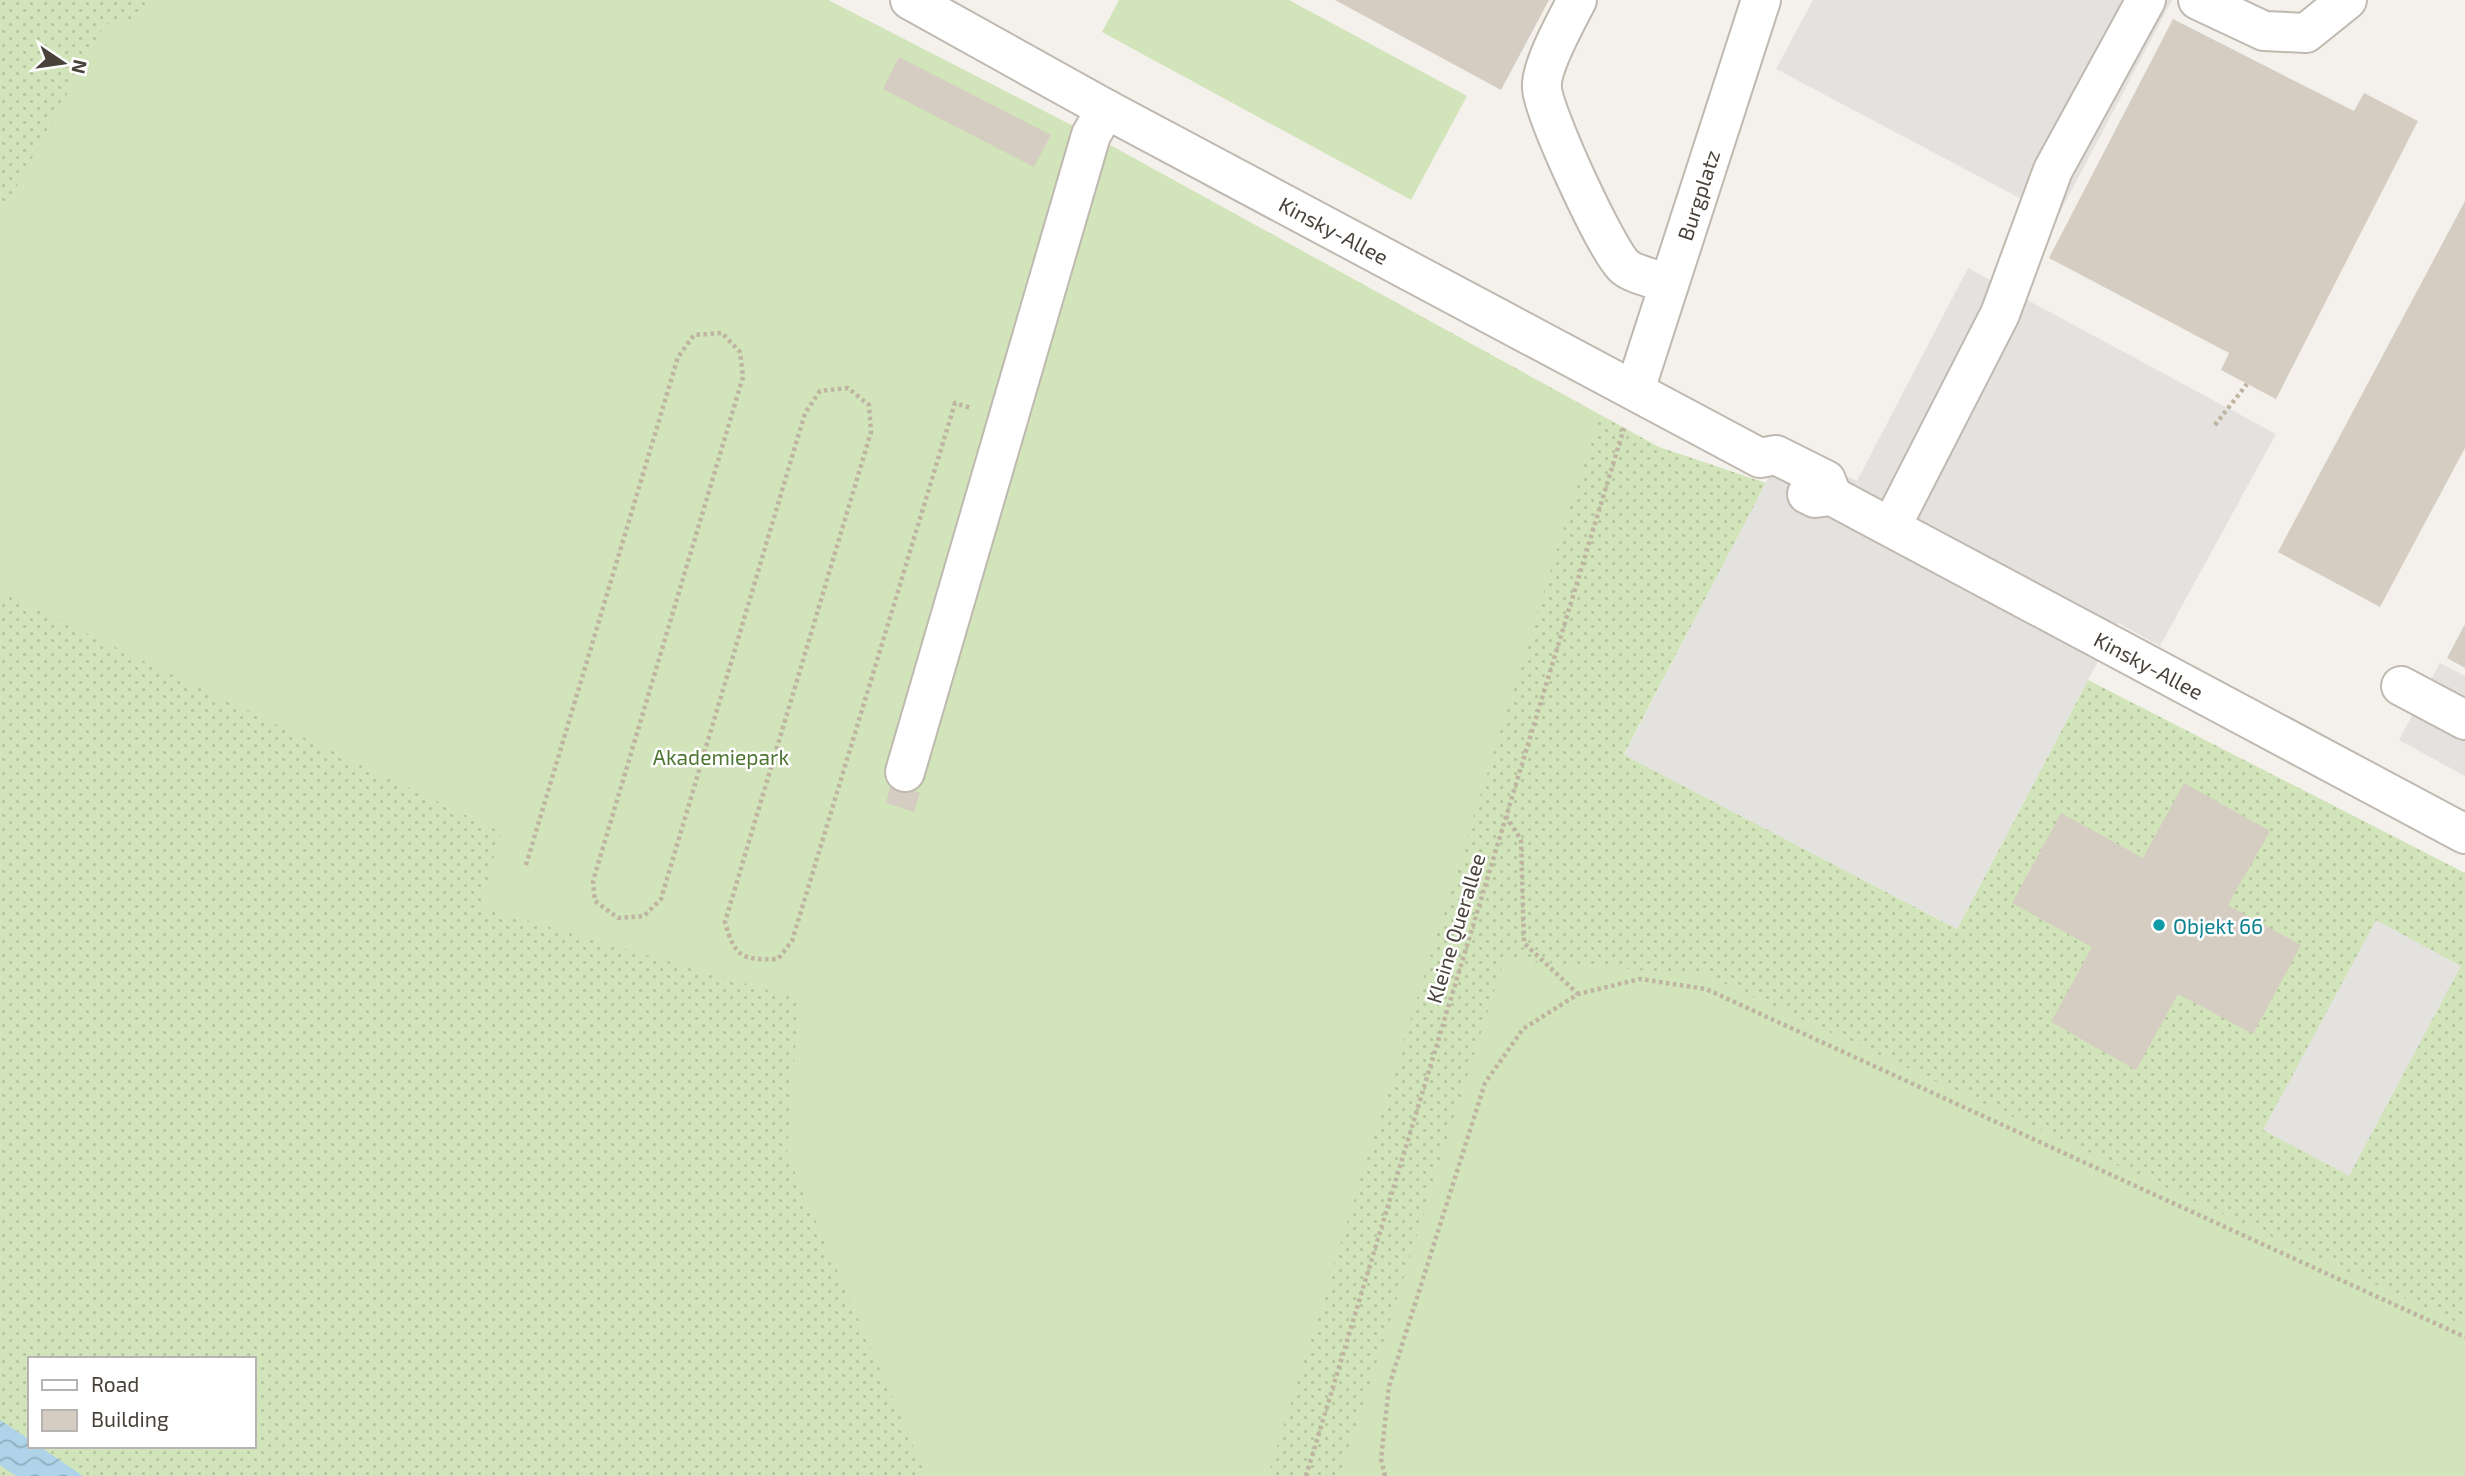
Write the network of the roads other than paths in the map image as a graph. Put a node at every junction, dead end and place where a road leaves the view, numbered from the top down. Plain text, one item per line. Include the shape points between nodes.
1 (910, 0) edge
2 (1577, 0) edge
3 (1761, 0) edge
4 (2146, 0) edge
5 (2198, 0) edge
6 (2344, 3) edge
7 (1106, 109) junction
8 (1669, 284) junction
9 (1635, 390) junction
10 (1891, 527) junction
11 (2401, 686) dead end
12 (2465, 720) edge
13 (905, 772) dead end
14 (2465, 834) edge

1 - 7 lane, Kinsky-Allee
2 - 8 lane via 1550,56 1541,87 1551,118 1602,235 1625,267
3 - 8 lane, Burgplatz
4 - 10 lane via 2053,170 2000,314
5 - 6 lane via 2264,31 2306,33
7 - 9 lane, Kinsky-Allee
7 - 13 lane via 1091,135
8 - 9 lane, Burgplatz
9 - 10 lane, Kinsky-Allee via 1760,458 1776,455 1826,480 1832,496
10 - 14 lane, Kinsky-Allee
11 - 12 lane

